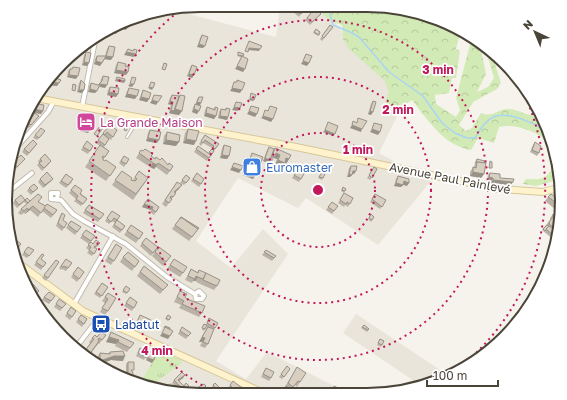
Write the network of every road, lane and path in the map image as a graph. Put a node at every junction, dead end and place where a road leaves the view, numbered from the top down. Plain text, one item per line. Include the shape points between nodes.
1 (94, 45) edge
2 (42, 99) edge
3 (54, 101) junction
4 (82, 107) junction
5 (134, 116) junction
6 (126, 137) dead end
7 (21, 142) edge
8 (32, 173) dead end
9 (555, 189) edge
10 (12, 190) edge
11 (57, 199) dead end
12 (113, 236) junction
13 (25, 268) edge
14 (195, 294) dead end
15 (74, 304) junction
16 (98, 319) junction
17 (79, 343) edge
18 (253, 388) edge

1 - 4 street
2 - 3 main road, Avenue Paul Painlevé
3 - 4 main road, Avenue Paul Painlevé
3 - 7 street via 48,112
4 - 5 main road, Avenue Paul Painlevé
5 - 6 lane via 134,124
5 - 9 main road, Avenue Paul Painlevé via 499,189 528,192
8 - 10 street
11 - 12 street via 84,222
12 - 14 street via 130,246 167,277
12 - 15 street
13 - 15 main road
15 - 16 main road
16 - 17 street
16 - 18 main road

